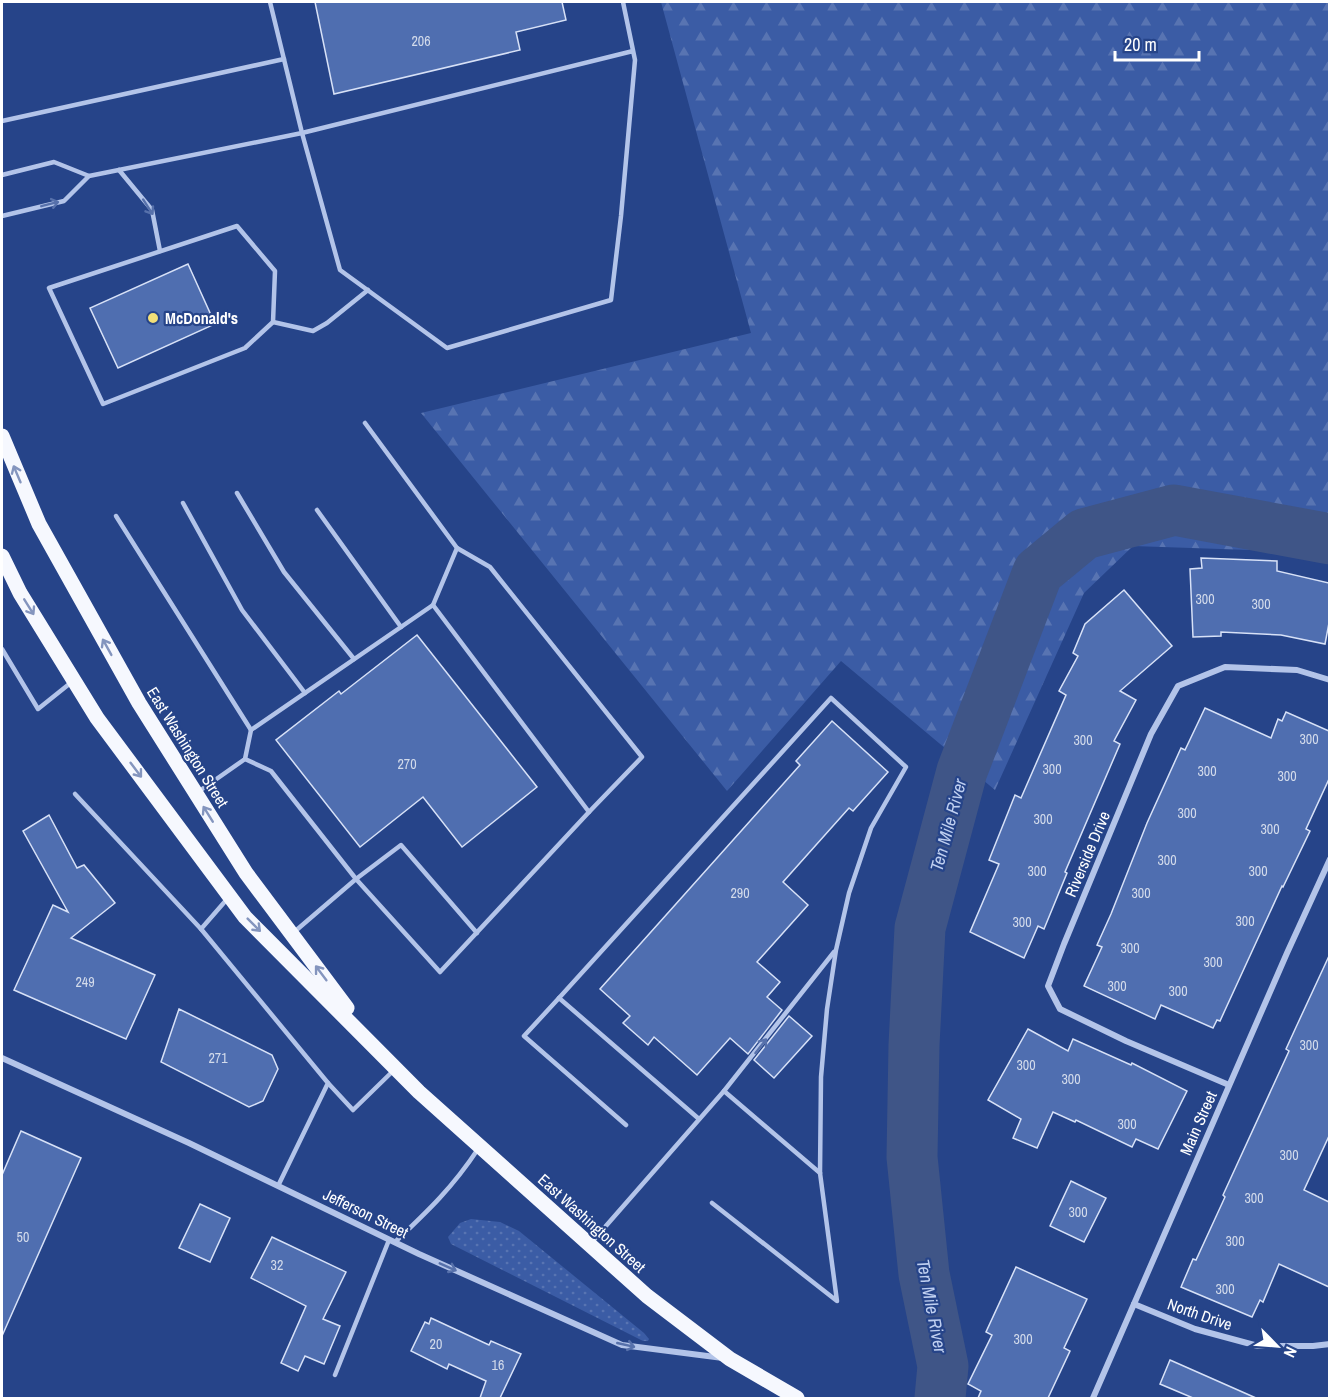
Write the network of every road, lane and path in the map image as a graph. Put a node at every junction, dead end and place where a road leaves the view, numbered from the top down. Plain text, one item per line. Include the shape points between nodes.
1 (270, 2) edge
2 (623, 2) edge
3 (633, 51) junction
4 (284, 59) junction
5 (2, 122) edge
6 (302, 133) junction
7 (119, 170) junction
8 (2, 175) edge
9 (89, 176) junction
10 (2, 216) edge
11 (160, 251) junction
12 (368, 290) junction
13 (273, 322) junction
14 (365, 423) dead end
15 (2, 436) edge
16 (237, 493) dead end
17 (183, 503) dead end
18 (317, 510) dead end
19 (116, 516) dead end
20 (457, 548) junction
21 (2, 556) edge
22 (433, 605) junction
23 (401, 627) junction
24 (2, 649) edge
25 (354, 659) junction
26 (74, 680) junction
27 (1329, 680) edge
28 (305, 693) junction
29 (250, 730) junction
30 (244, 759) junction
31 (75, 794) dead end
32 (196, 794) junction
33 (589, 812) junction
34 (1329, 859) edge
35 (356, 879) junction
36 (230, 896) junction
37 (201, 929) junction
38 (477, 933) junction
39 (292, 934) junction
40 (836, 950) junction
41 (559, 998) junction
42 (381, 1053) junction
43 (2, 1058) edge
44 (396, 1069) junction
45 (328, 1083) junction
46 (1229, 1085) junction
47 (724, 1091) junction
48 (699, 1119) junction
49 (626, 1125) dead end
50 (480, 1146) junction
51 (820, 1173) junction
52 (278, 1186) junction
53 (712, 1203) dead end
54 (392, 1241) junction
55 (589, 1245) junction
56 (1134, 1304) junction
57 (1329, 1344) edge
58 (730, 1359) junction
59 (335, 1375) dead end
60 (797, 1398) edge
61 (1093, 1398) edge

1 - 4 lane
2 - 3 lane
3 - 6 lane
3 - 12 lane via 611,300 447,348
4 - 5 lane
4 - 6 lane
6 - 7 lane
6 - 12 lane via 340,270
7 - 9 lane
7 -> 11 lane via 153,210
8 - 9 lane via 54,162
10 -> 9 lane via 64,201
11 - 13 lane via 237,226 275,271
11 - 13 lane via 49,288 104,404 244,348
12 - 13 lane via 313,331
14 - 20 lane
32 -> 15 main road, East Washington Street via 138,703 39,524
16 - 25 lane via 284,572
17 - 28 lane via 242,610
18 - 23 lane
19 - 29 lane
20 - 22 lane
20 - 33 lane via 490,567 642,757
21 -> 26 main road, East Washington Street via 20,593
22 - 23 lane
22 - 33 lane
23 - 25 lane
24 - 26 lane via 38,709
25 - 28 lane
26 -> 36 main road, East Washington Street via 97,718
27 - 46 street, Riverside Drive via 1297,670 1225,667 1178,686 1151,734 1048,986 1060,1009
28 - 29 lane
29 - 30 lane
30 - 32 lane
30 - 35 lane via 271,771
31 - 37 lane
39 -> 32 main road, East Washington Street via 246,873
33 - 38 lane
34 - 46 street, Main Street
35 - 38 lane via 401,845
35 - 38 lane via 440,972
35 - 39 lane
36 - 37 lane
36 -> 42 main road, East Washington Street via 245,916
37 - 45 lane
42 -> 39 main road, East Washington Street
40 - 41 lane via 849,893 871,828 906,767 831,698
47 -> 40 lane
40 - 51 lane via 821,1077
41 - 48 lane
41 - 49 lane via 524,1036
42 - 44 main road, East Washington Street
43 - 52 street, Jefferson Street
44 - 45 lane via 353,1110
44 - 50 main road, East Washington Street
45 - 52 lane
46 - 56 street, Main Street
47 - 48 lane
47 - 51 lane
48 - 55 lane
50 - 54 lane via 430,1209
50 - 55 main road, East Washington Street
51 - 53 lane via 837,1301
52 - 54 street, Jefferson Street
54 -> 58 street, Jefferson Street via 622,1345
54 - 59 lane
55 - 58 main road, East Washington Street via 647,1296
56 - 57 street, North Drive via 1196,1329 1258,1346
56 - 61 street, Main Street
58 - 60 main road, East Washington Street

